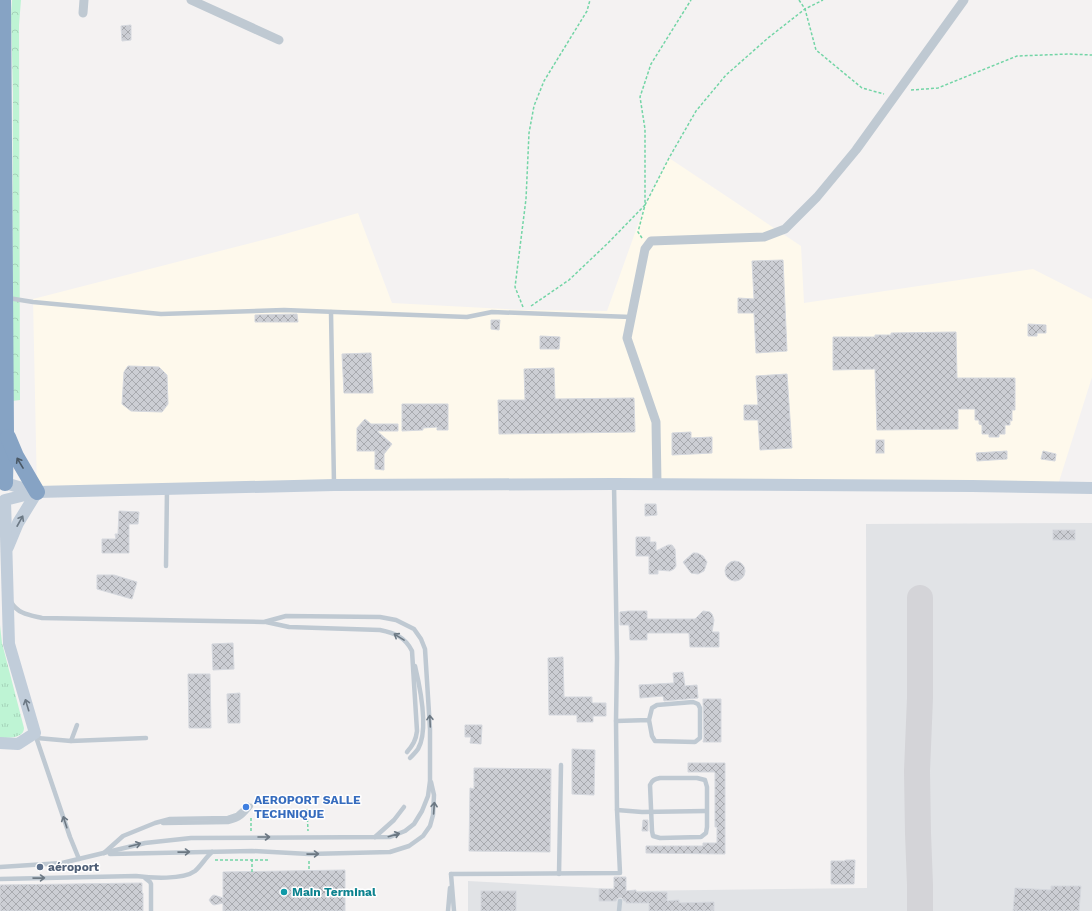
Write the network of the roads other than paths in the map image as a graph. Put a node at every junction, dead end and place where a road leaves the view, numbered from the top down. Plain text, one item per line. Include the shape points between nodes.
1 (3, 0) edge
2 (84, 0) edge
3 (191, 0) edge
4 (964, 0) edge
5 (83, 14) dead end
6 (279, 40) dead end
7 (5, 298) junction
8 (331, 312) junction
9 (631, 317) junction
10 (6, 433) junction
11 (2, 481) edge
12 (614, 484) junction
13 (657, 484) junction
14 (334, 485) junction
15 (1092, 488) edge
16 (167, 489) junction
17 (37, 492) junction
18 (3, 503) edge
19 (6, 551) junction
20 (166, 566) dead end
21 (8, 595) junction
22 (264, 622) junction
23 (412, 651) junction
24 (649, 720) junction
25 (616, 721) junction
26 (77, 725) dead end
27 (36, 736) junction
28 (146, 738) dead end
29 (71, 740) junction
30 (0, 743) edge
31 (408, 752) dead end
32 (410, 758) dead end
33 (561, 765) dead end
34 (430, 781) junction
35 (250, 805) dead end
36 (404, 807) dead end
37 (617, 810) junction
38 (706, 811) junction
39 (651, 812) junction
40 (375, 837) junction
41 (212, 852) junction
42 (103, 854) junction
43 (79, 859) junction
44 (0, 867) edge
45 (451, 874) junction
46 (558, 874) junction
47 (144, 877) junction
48 (0, 879) edge
49 (620, 901) dead end
50 (151, 911) edge
51 (448, 911) edge
52 (454, 911) edge
53 (620, 911) edge

1 - 7 highway
2 - 5 street
3 - 6 street
4 - 9 street via 856,150 817,197 785,229 764,237 651,241 645,249
7 - 8 lane via 161,314 284,310
7 - 10 highway
8 - 9 lane via 467,317 492,312
8 - 14 lane
9 - 13 street via 627,338 656,422
10 - 11 highway
17 -> 10 highway
11 - 17 street
11 - 18 street via 8,492
12 - 13 street
12 - 14 street
12 - 25 lane
13 - 15 street
14 - 16 street
16 - 17 street
16 - 20 lane
17 - 18 street
19 -> 17 street via 18,523
18 - 19 street
19 - 21 street
21 - 22 lane via 16,610 42,618
27 -> 21 street via 9,644
23 -> 22 lane via 408,643 391,632 290,627
34 -> 22 lane via 425,649 414,629 396,620 380,617 286,616
23 - 31 lane via 416,737
23 - 32 lane via 420,690 423,725 418,748
24 - 24 lane via 652,708 657,705 692,702 698,704 700,738 695,742 655,741
24 - 25 lane
25 - 37 lane
26 - 29 lane
27 - 29 lane
27 - 30 street via 18,744
43 -> 27 lane
28 - 29 lane
33 - 46 lane
40 -> 34 lane via 390,837 405,832 414,824 428,796
41 -> 34 lane via 390,852 409,846 423,836 430,826 434,795
35 - 42 lane via 244,815 228,822 155,823 123,836
36 - 40 lane
37 - 39 lane
37 - 46 lane via 620,875
38 - 39 lane
38 - 39 lane via 706,833 701,836 660,838 653,836
38 - 39 lane via 705,780 660,778 652,781 650,785
42 -> 40 lane via 145,842 191,838
42 -> 41 lane
41 - 47 lane via 188,875
42 - 43 lane
43 - 44 lane via 62,863
45 - 46 lane
45 - 51 lane
45 - 52 lane
48 -> 47 lane
47 - 50 lane via 151,884
49 - 53 lane

